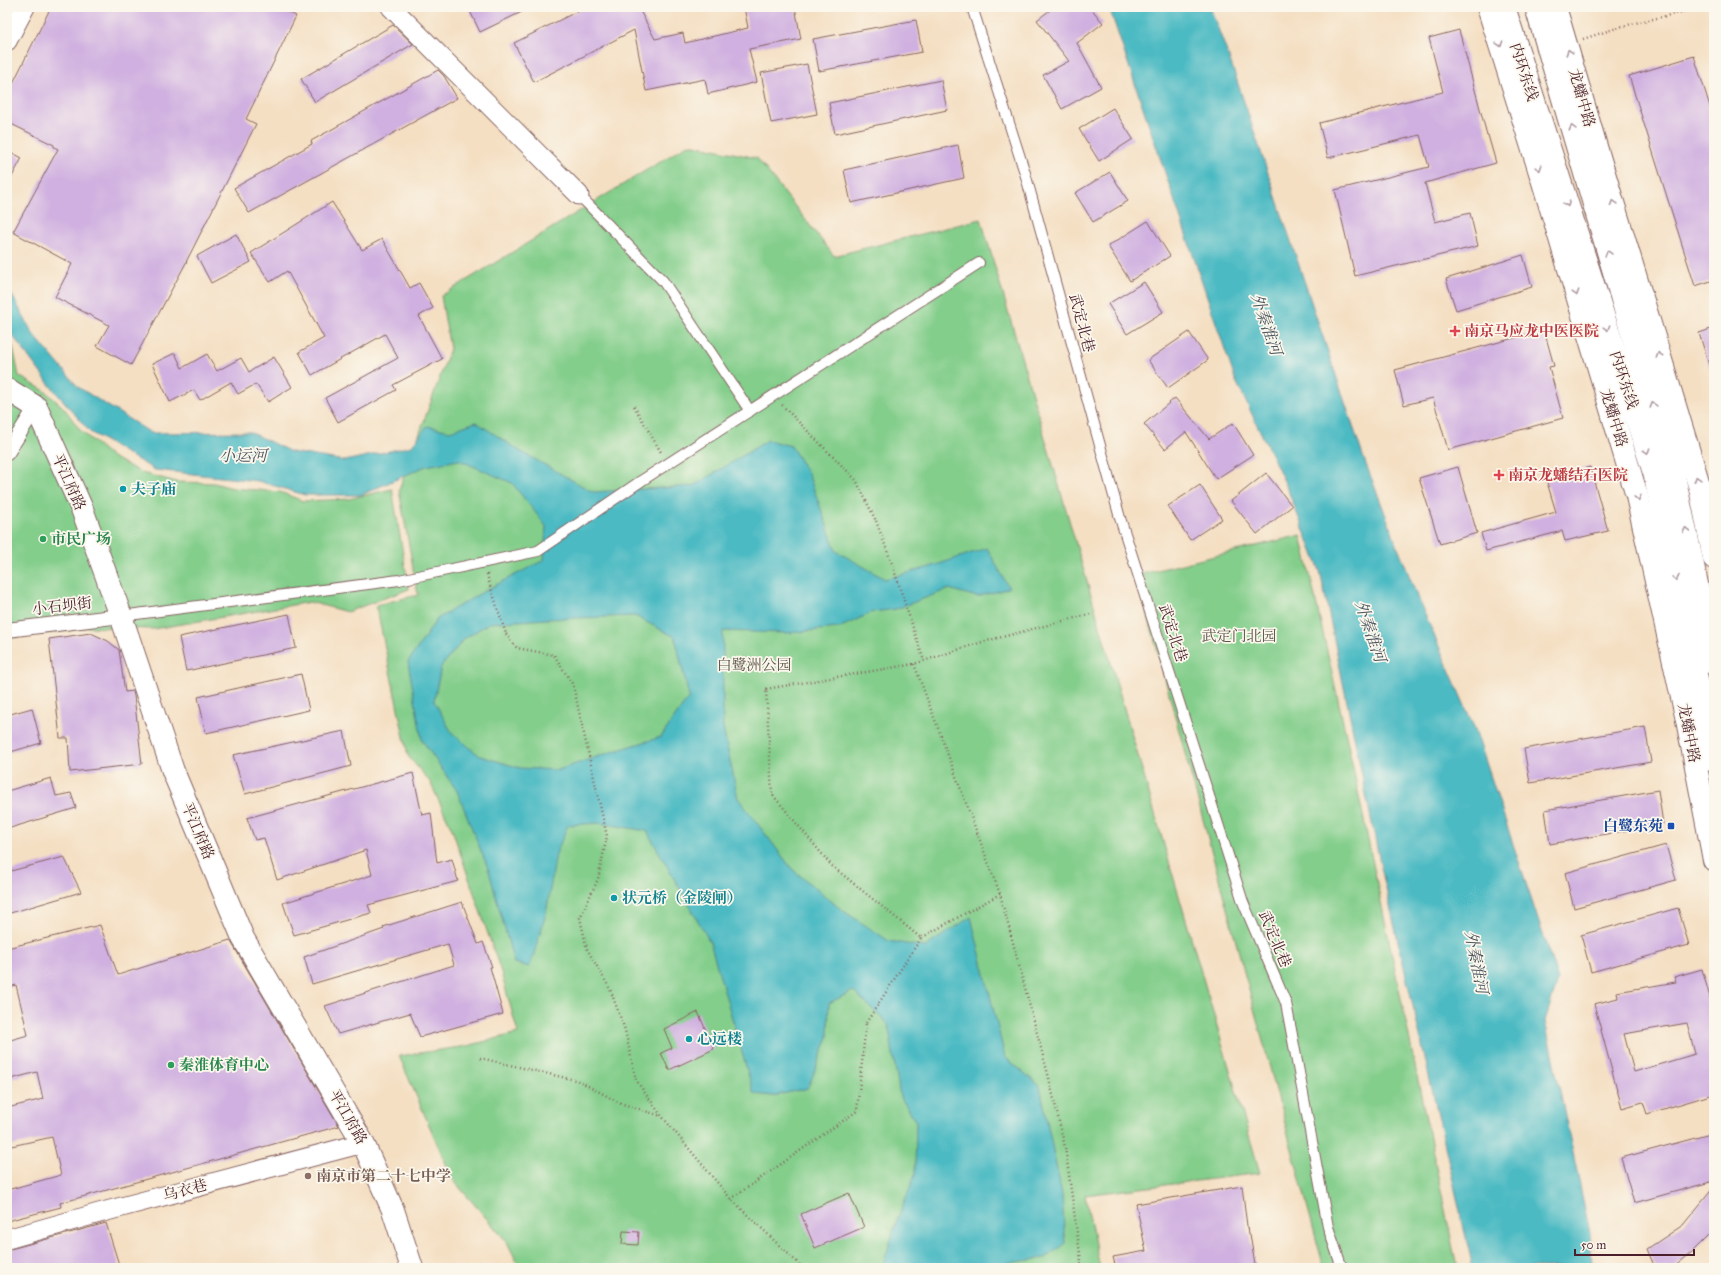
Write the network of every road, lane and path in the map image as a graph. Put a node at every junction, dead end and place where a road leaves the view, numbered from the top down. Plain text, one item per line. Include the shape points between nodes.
1 (25, 7) edge
2 (391, 7) edge
3 (972, 7) edge
4 (1488, 7) edge
5 (1504, 7) edge
6 (1536, 7) edge
7 (1555, 7) edge
8 (1704, 7) edge
9 (7, 40) edge
10 (1566, 44) junction
11 (579, 195) joint
12 (979, 263) dead end
13 (7, 389) edge
14 (773, 396) junction
15 (634, 406) dead end
16 (36, 407) junction
17 (750, 411) junction
18 (7, 453) edge
19 (668, 463) junction
20 (1714, 558) edge
21 (489, 582) dead end
22 (1090, 614) dead end
23 (121, 616) junction
24 (7, 630) edge
25 (924, 661) junction
26 (914, 664) junction
27 (1714, 664) edge
28 (1714, 761) edge
29 (1714, 860) edge
30 (1000, 894) junction
31 (921, 938) junction
32 (480, 1058) dead end
33 (661, 1116) junction
34 (364, 1143) junction
35 (731, 1199) junction
36 (7, 1239) edge
37 (412, 1268) edge
38 (803, 1268) edge
39 (1082, 1268) edge
40 (1342, 1268) edge

1 - 9 street
2 - 11 street
3 - 40 lane, 武定北巷 via 1024,174 1120,518 1243,902 1286,1003 1328,1228
4 -> 29 main road, 龙蟠中路 via 1637,496 1687,720
5 -> 28 main road, 内环东线 via 1655,476
27 -> 6 main road, 内环东线 via 1674,476
7 - 10 main road, 龙蟠中路
8 - 10 path via 1623,26
20 -> 10 main road, 龙蟠中路 via 1700,488
11 - 17 lane via 663,281
12 - 14 lane
13 - 16 main road
14 - 17 lane
14 - 25 path via 856,480 876,520
15 - 19 path
16 - 18 street
16 - 23 main road, 平江府路 via 82,509
17 - 19 lane
19 - 23 lane via 538,551 399,580
21 - 33 path, bridge via 506,634 517,648 554,655 574,685 606,836 598,879 580,918 588,949 610,988 625,1030 636,1080
22 - 25 path via 979,643
23 - 24 street, 小石坝街
23 - 34 main road, 平江府路 via 172,772 243,938
25 - 26 path
26 - 30 path
26 - 31 path via 766,690 772,794 832,866
30 - 31 path
30 - 39 path via 1065,1147
31 - 35 path, bridge via 866,1023 857,1111
32 - 33 path via 579,1081 620,1102
33 - 35 path
34 - 36 street, 乌衣巷
34 - 37 main road, 平江府路 via 394,1210
35 - 38 path

